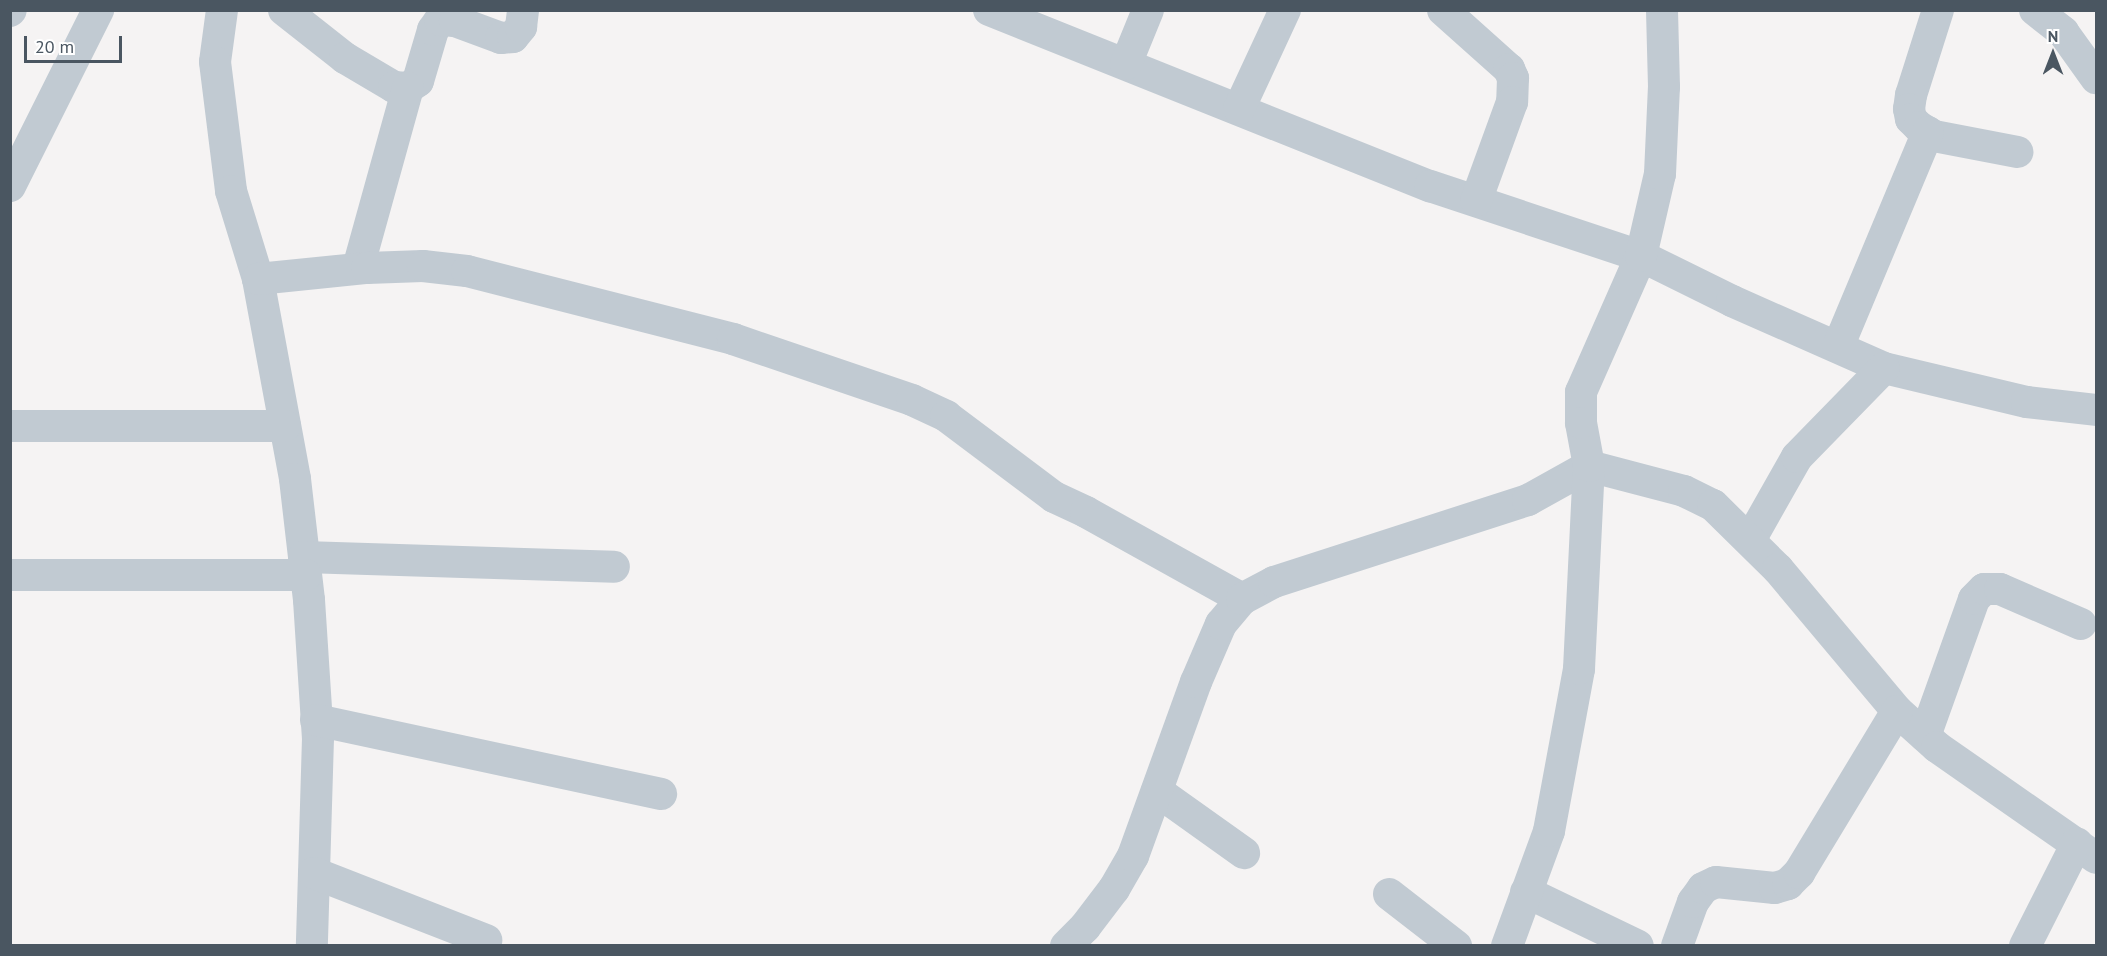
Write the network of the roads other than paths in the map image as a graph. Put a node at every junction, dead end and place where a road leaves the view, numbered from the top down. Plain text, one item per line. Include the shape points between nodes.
1 (98, 10) edge
2 (222, 10) edge
3 (284, 10) edge
4 (523, 10) edge
5 (989, 10) edge
6 (1148, 10) edge
7 (1285, 10) edge
8 (1443, 10) edge
9 (1662, 10) edge
10 (1938, 10) edge
11 (2035, 10) edge
12 (1126, 64) junction
13 (2097, 78) edge
14 (408, 88) junction
15 (1239, 109) junction
16 (1928, 132) junction
17 (2018, 152) dead end
18 (10, 186) edge
19 (1476, 201) junction
20 (1641, 256) junction
21 (358, 268) junction
22 (258, 279) junction
23 (1838, 347) junction
24 (1884, 369) junction
25 (2097, 410) edge
26 (10, 426) edge
27 (285, 426) junction
28 (1589, 466) junction
29 (1749, 540) junction
30 (305, 566) junction
31 (614, 567) dead end
32 (10, 575) edge
33 (1242, 599) junction
34 (2081, 624) dead end
35 (1897, 711) junction
36 (316, 720) junction
37 (1925, 736) junction
38 (1157, 791) junction
39 (661, 794) dead end
40 (2087, 850) edge
41 (1244, 853) dead end
42 (314, 873) junction
43 (1526, 892) junction
44 (1389, 894) dead end
45 (486, 940) dead end
46 (1070, 944) edge
47 (312, 945) edge
48 (1456, 945) edge
49 (1507, 945) edge
50 (1638, 945) edge
51 (1677, 945) edge
52 (2025, 945) edge

1 - 18 street
2 - 22 street via 215,62 220,112 231,191
3 - 14 street via 345,58 394,87
4 - 14 street via 521,27 513,37 501,38 455,21 440,20 433,30 418,81
5 - 12 street
6 - 12 street
7 - 15 street
8 - 19 street via 1509,69 1513,78 1512,102
9 - 20 street via 1660,174
10 - 16 street via 1909,109 1911,119
11 - 13 street via 2063,32
12 - 15 street
14 - 21 street
15 - 19 street
16 - 17 street
16 - 23 street
19 - 20 street
20 - 23 street
20 - 28 street via 1581,392 1581,423
21 - 22 street
21 - 33 street via 423,266 467,271 733,339 912,400 968,430 1054,497
22 - 27 street
23 - 24 street
24 - 25 street via 2027,402
24 - 29 street via 1797,457
26 - 27 street
27 - 30 street
28 - 29 street via 1684,491 1713,505
28 - 33 street via 1528,500 1274,582
28 - 43 street via 1579,669 1556,802
29 - 35 street
30 - 31 street
30 - 32 street
30 - 36 street
33 - 38 street via 1221,624
34 - 37 street via 2000,589 1984,589 1974,599
35 - 37 street
35 - 51 street via 1799,873 1788,884 1775,888 1716,882 1703,888 1693,902
36 - 39 street
36 - 42 street
37 - 40 street
38 - 41 street
38 - 46 street via 1133,856 1114,889
40 - 52 street
42 - 45 street
42 - 47 street
43 - 49 street
43 - 50 street
44 - 48 street

